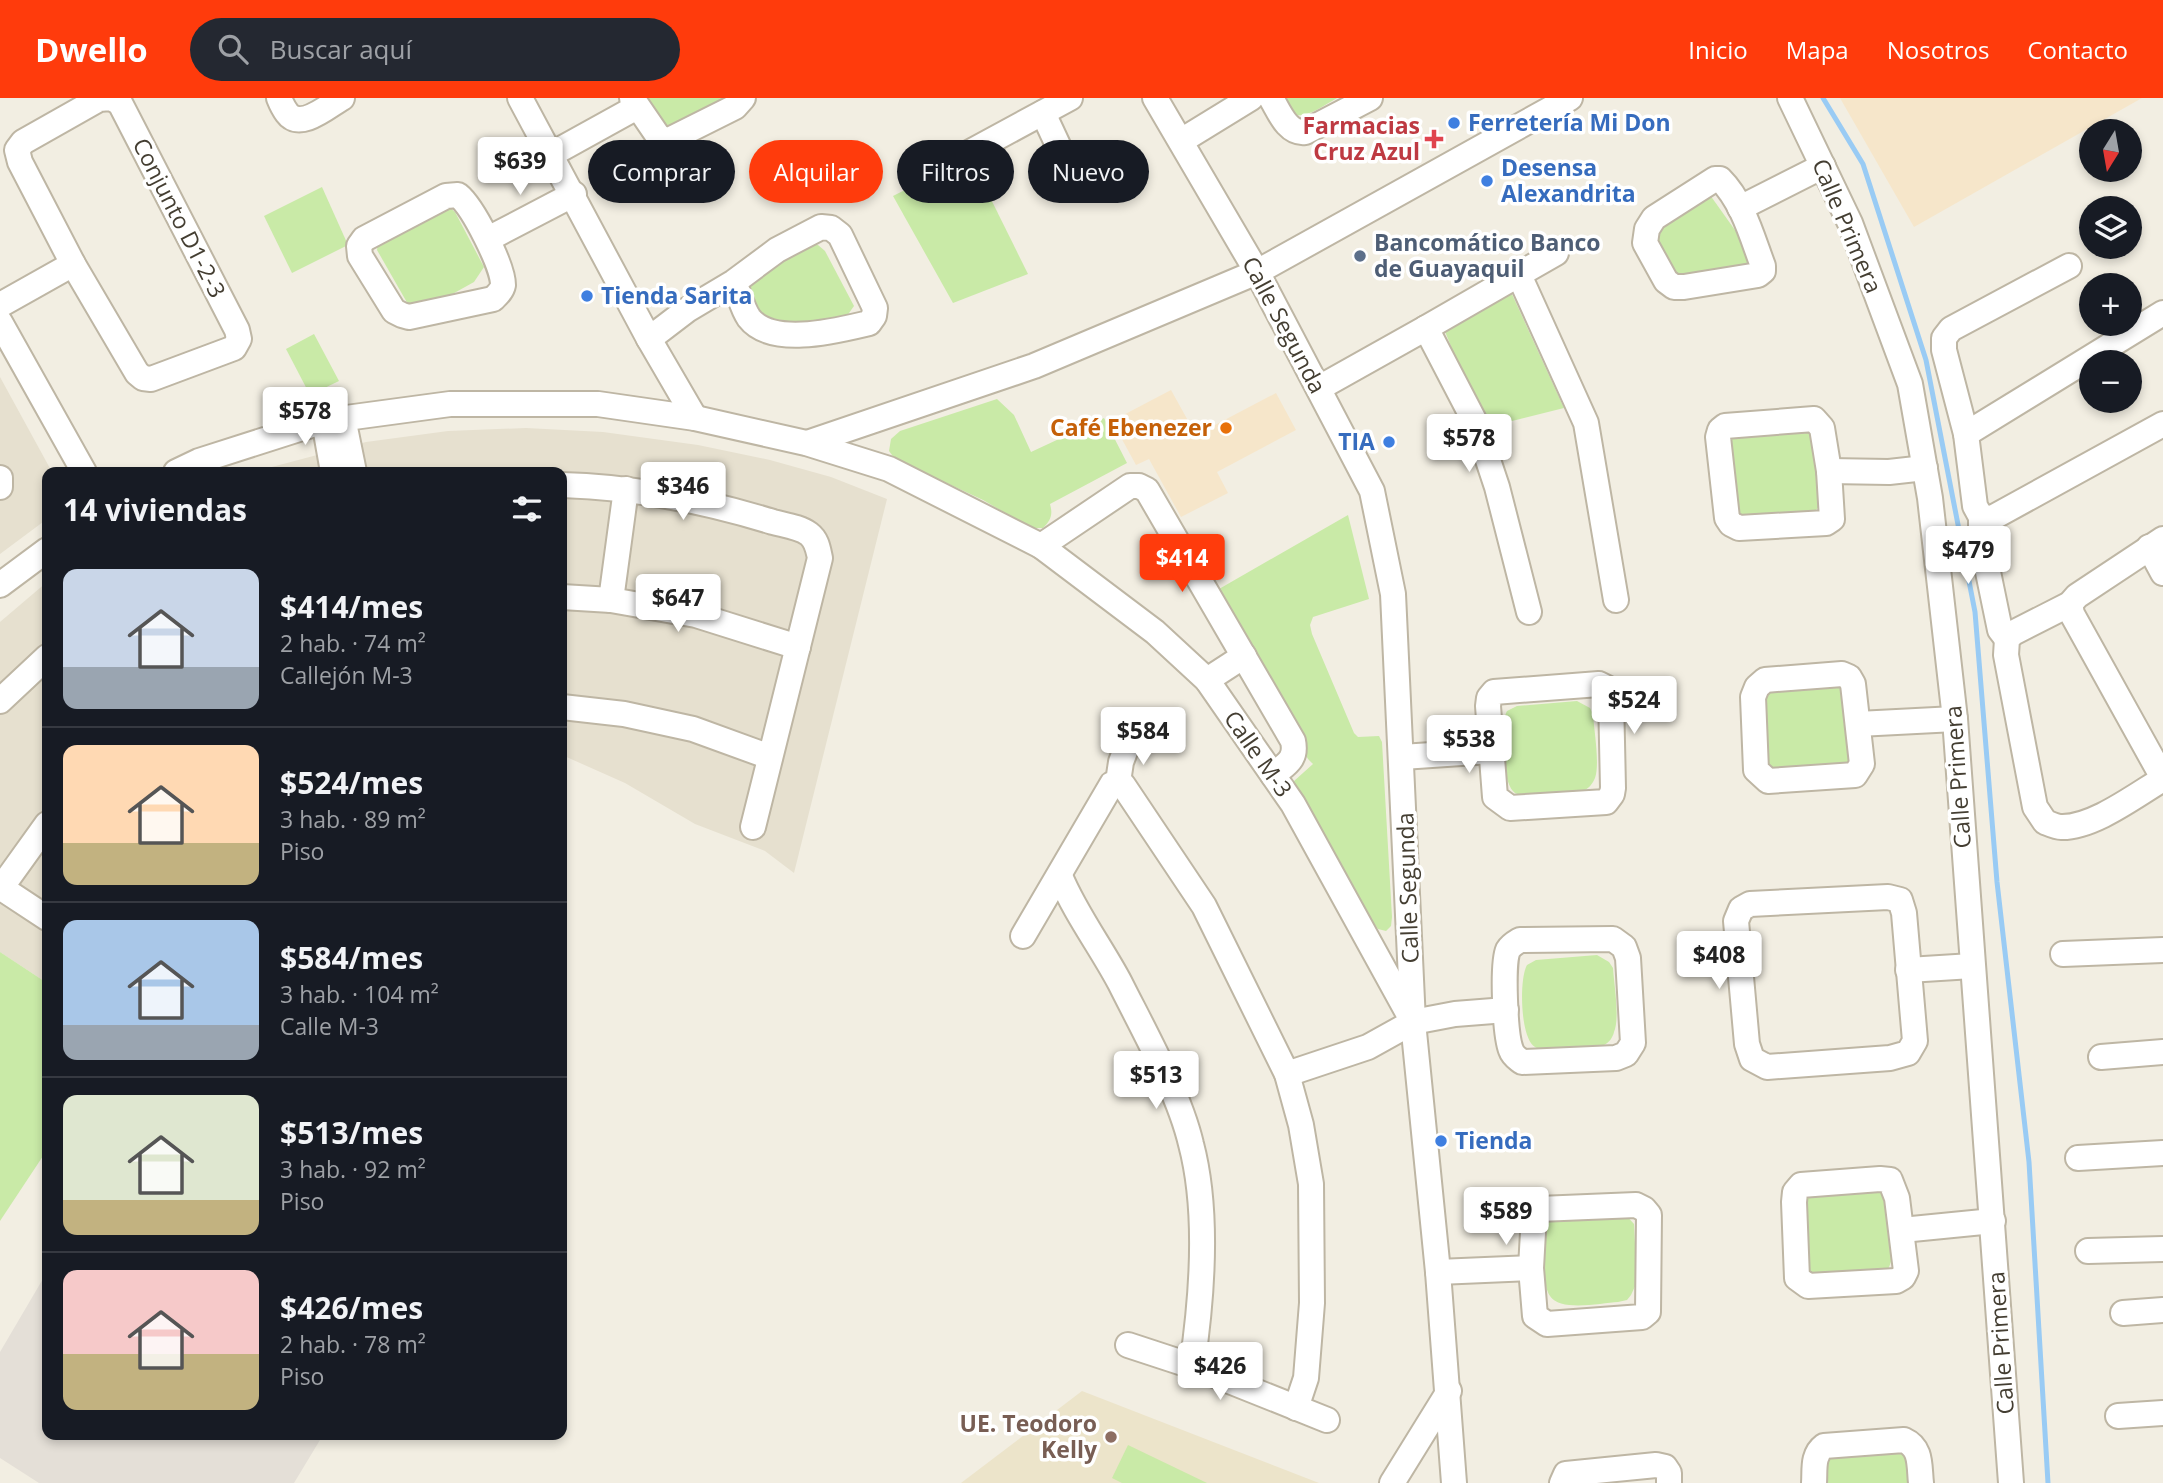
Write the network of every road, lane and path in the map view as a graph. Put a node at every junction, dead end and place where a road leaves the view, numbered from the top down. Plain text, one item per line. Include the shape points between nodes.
1 (279, 98) edge
2 (342, 98) edge
3 (520, 98) edge
4 (743, 98) edge
5 (1070, 98) edge
6 (1155, 98) edge
7 (1251, 98) edge
8 (1271, 98) edge
9 (1370, 98) edge
10 (1570, 98) edge
11 (1790, 98) edge
12 (634, 103) edge
13 (1043, 113) junction
14 (993, 140) edge
15 (1056, 140) edge
16 (1181, 141) junction
17 (552, 154) junction
18 (1823, 166) junction
19 (574, 194) junction
20 (1740, 208) junction
21 (488, 239) junction
22 (1556, 253) dead end
23 (73, 264) junction
24 (2069, 266) dead end
25 (1257, 272) junction
26 (1519, 275) junction
27 (734, 282) junction
28 (0, 305) edge
29 (2163, 313) edge
30 (0, 322) edge
31 (1426, 328) junction
32 (649, 339) junction
33 (1319, 388) junction
34 (695, 418) junction
35 (333, 419) junction
36 (2163, 424) edge
37 (1966, 434) junction
38 (806, 443) junction
39 (81, 467) edge
40 (186, 467) edge
41 (333, 467) edge
42 (352, 467) edge
43 (1925, 468) junction
44 (1829, 471) junction
45 (0, 478) edge
46 (567, 485) edge
47 (0, 487) edge
48 (626, 489) junction
49 (1981, 517) junction
50 (2156, 543) edge
51 (1041, 546) junction
52 (42, 554) edge
53 (2163, 573) edge
54 (0, 585) edge
55 (567, 597) edge
56 (611, 600) junction
57 (1616, 600) dead end
58 (2070, 604) junction
59 (1529, 612) dead end
60 (2007, 639) junction
61 (798, 647) junction
62 (1244, 656) junction
63 (42, 662) edge
64 (1207, 680) junction
65 (0, 701) edge
66 (567, 707) edge
67 (1955, 719) junction
68 (1858, 724) junction
69 (1129, 741) dead end
70 (1491, 751) junction
71 (770, 757) junction
72 (1402, 757) junction
73 (1273, 775) junction
74 (2163, 778) edge
75 (1118, 782) junction
76 (753, 827) dead end
77 (42, 831) edge
78 (1060, 876) junction
79 (0, 887) edge
80 (42, 915) edge
81 (1023, 936) dead end
82 (2163, 950) edge
83 (2063, 954) dead end
84 (1972, 966) junction
85 (1908, 971) junction
86 (1506, 1010) junction
87 (1413, 1022) junction
88 (2163, 1052) edge
89 (2101, 1057) dead end
90 (1287, 1074) junction
91 (2163, 1153) edge
92 (2078, 1158) dead end
93 (1993, 1221) junction
94 (1902, 1230) junction
95 (2163, 1249) edge
96 (2088, 1251) dead end
97 (1531, 1268) junction
98 (1438, 1272) junction
99 (2163, 1310) edge
100 (2123, 1313) dead end
101 (1128, 1345) dead end
102 (1192, 1366) junction
103 (1449, 1391) junction
104 (1296, 1408) junction
105 (2163, 1413) edge
106 (2118, 1416) dead end
107 (1327, 1420) dead end
108 (1392, 1483) edge
109 (1454, 1483) edge
110 (1562, 1483) edge
111 (1669, 1483) edge
112 (1814, 1483) edge
113 (1920, 1483) edge
114 (1986, 1483) edge
115 (2000, 1483) edge
116 (2011, 1483) edge

1 - 2 street via 296,120
3 - 17 street
4 - 12 street via 735,107 667,142
5 - 13 street
6 - 16 street, Calle Segunda
7 - 16 street
8 - 9 street via 1291,130 1298,133
10 - 25 street
11 - 18 street, Calle Primera
12 - 17 street
13 - 14 street
13 - 15 street
16 - 25 street, Calle Segunda
17 - 19 street
18 - 20 street
18 - 43 street, Calle Primera via 1850,223 1910,384
19 - 21 street
19 - 32 street
20 - 20 street via 1763,271 1684,287 1666,281 1645,243 1654,218 1715,179 1727,186
21 - 21 street via 458,195 364,239 359,246 360,256 394,311 409,317 494,299 503,284
22 - 26 street
23 - 23 street, Conjunto D1-2-3 via 143,378 234,348 239,339 120,103 111,98 99,99 23,142 17,150
23 - 28 street
24 - 37 street via 1951,329 1944,338
25 - 33 street, Calle Segunda
25 - 38 street via 1034,366
26 - 31 street
26 - 57 street via 1586,423
27 - 27 street via 777,250 821,228 831,228 846,247 875,308 874,316 869,323 824,334 765,330 749,318
27 - 32 street
29 - 37 street
30 - 39 street
31 - 33 street
31 - 59 street via 1476,424
32 - 34 street
33 - 72 street, Calle Segunda via 1371,491 1393,594
34 - 35 street, Calle M-3 via 585,404 450,404
34 - 38 street, Calle M-3
35 - 40 street, Calle M-3
35 - 41 street
35 - 42 street
36 - 49 street via 1992,518
37 - 49 street via 1975,506
38 - 51 street, Calle M-3 via 889,470
43 - 44 street
43 - 67 street, Calle Primera
44 - 44 street via 1833,513 1826,523 1739,528 1727,518 1720,430 1814,419 1822,428
45 - 47 street
46 - 48 street
48 - 56 street
48 - 61 street via 739,512 807,533 816,542 820,558
49 - 60 street via 1980,538 2000,630
50 - 53 street
50 - 58 street
51 - 62 street via 1130,486 1147,489
51 - 64 street, Calle M-3 via 1155,632
52 - 54 street
55 - 56 street
56 - 61 street via 696,615
58 - 60 street
58 - 74 street
60 - 74 street via 2006,655 2035,807 2045,822 2060,827 2084,823
61 - 71 street
62 - 64 street
62 - 73 street via 1293,741 1293,759
63 - 65 street
64 - 73 street, Calle M-3
66 - 71 street via 624,713 693,729
67 - 68 street
67 - 84 street, Calle Primera
68 - 68 street via 1862,764 1855,775 1768,781 1756,770 1753,696 1765,680 1849,677
69 - 75 street
70 - 70 street via 1495,797 1510,808 1606,802 1613,788 1611,696 1599,684 1494,692 1488,706
70 - 72 street
71 - 76 street
72 - 87 street, Calle Segunda
73 - 87 street, Calle M-3
75 - 78 street via 1112,784
75 - 90 street via 1204,906
77 - 79 street
78 - 81 street
78 - 102 street via 1118,981 1176,1099 1192,1144 1202,1243 1200,1311
79 - 80 street
82 - 83 street
84 - 85 street
84 - 93 street, Calle Primera
85 - 85 street via 1900,900 1750,904 1741,909 1736,921 1747,1044 1752,1059 1767,1067 1908,1054 1915,1041
86 - 86 street via 1510,1046 1522,1062 1626,1054 1633,1043 1624,947 1614,939 1520,940 1510,946 1507,955
86 - 87 street
87 - 90 street via 1368,1047
87 - 98 street, Calle Segunda
88 - 89 street
90 - 104 street via 1311,1184 1312,1303 1306,1378
91 - 92 street
93 - 94 street
93 - 116 street, Calle Primera
94 - 94 street via 1906,1271 1896,1281 1808,1286 1797,1278 1794,1202 1801,1185 1890,1180
95 - 96 street
97 - 97 street via 1532,1223 1539,1209 1636,1205 1649,1215 1649,1305 1642,1317 1547,1324 1535,1316
97 - 98 street
98 - 103 street, Calle Segunda
99 - 100 street
101 - 102 street
102 - 104 street
103 - 108 street
103 - 109 street, Calle Segunda
104 - 107 street
105 - 106 street
110 - 111 street via 1566,1474 1656,1465 1665,1467
112 - 113 street via 1815,1460 1824,1446 1904,1440 1918,1453
114 - 115 street

